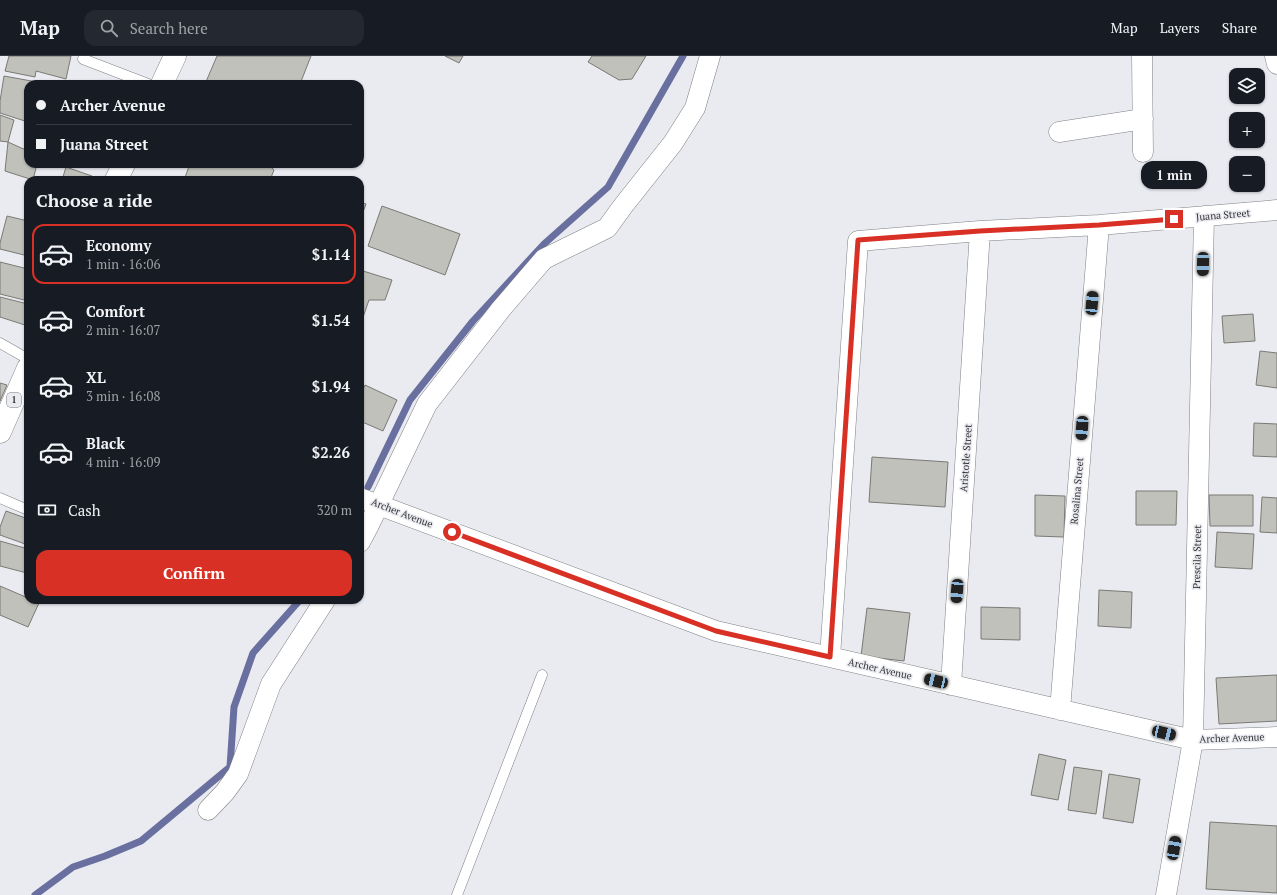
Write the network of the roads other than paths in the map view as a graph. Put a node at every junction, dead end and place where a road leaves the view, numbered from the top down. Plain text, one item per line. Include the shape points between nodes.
1 (175, 56) edge
2 (710, 56) edge
3 (1142, 56) edge
4 (1275, 56) edge
5 (83, 59) dead end
6 (1277, 64) edge
7 (138, 80) edge
8 (164, 80) edge
9 (1143, 119) junction
10 (1059, 132) dead end
11 (1144, 152) dead end
12 (1277, 210) edge
13 (1204, 216) junction
14 (1099, 225) junction
15 (980, 231) junction
16 (0, 343) edge
17 (24, 365) edge
18 (24, 375) edge
19 (0, 432) edge
20 (0, 498) edge
21 (364, 499) edge
22 (378, 504) junction
23 (24, 508) edge
24 (364, 535) edge
25 (322, 604) edge
26 (830, 657) junction
27 (542, 675) dead end
28 (951, 685) junction
29 (1060, 710) junction
30 (1277, 737) edge
31 (1193, 740) junction
32 (208, 810) dead end
33 (457, 895) edge
34 (1166, 895) edge

1 - 8 highway
2 - 22 street via 695,108 674,143 608,228 544,259 501,309 427,404
3 - 9 street
4 - 6 street
5 - 7 lane
9 - 10 street
9 - 11 street
12 - 13 street, Juana Street
13 - 14 street, Juana Street
13 - 31 street, Prescila Street
14 - 15 street, Juana Street
14 - 29 street, Rosalina Street
15 - 26 street, Juana Street via 858,240
15 - 28 street, Aristotle Street
16 - 17 lane
18 - 19 highway, 1
20 - 23 lane
21 - 22 street, Archer Avenue
22 - 24 street
22 - 26 street, Archer Avenue via 716,631
25 - 32 street via 271,684 238,774
26 - 28 street, Archer Avenue
27 - 33 lane
28 - 29 street, Archer Avenue
29 - 31 street, Archer Avenue
30 - 31 street, Archer Avenue
31 - 34 street, Prescila Street

